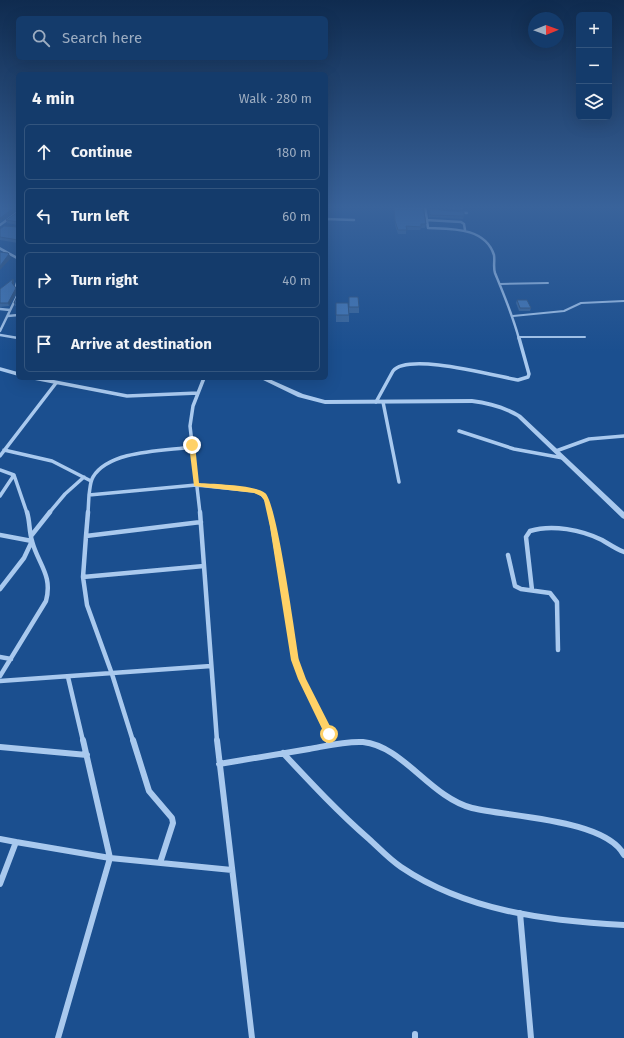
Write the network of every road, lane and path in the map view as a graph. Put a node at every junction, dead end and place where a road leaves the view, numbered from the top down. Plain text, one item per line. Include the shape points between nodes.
1 (493, 254) edge
2 (8, 255) edge
3 (16, 258) edge
4 (548, 282) dead end
5 (500, 284) junction
6 (16, 298) edge
7 (624, 301) edge
8 (0, 309) edge
9 (10, 310) junction
10 (16, 315) edge
11 (8, 316) junction
12 (513, 316) junction
13 (0, 331) edge
14 (0, 335) edge
15 (519, 337) junction
16 (585, 337) dead end
17 (16, 338) edge
18 (0, 370) edge
19 (16, 374) edge
20 (43, 380) edge
21 (203, 380) edge
22 (266, 380) edge
23 (56, 383) junction
24 (198, 393) junction
25 (376, 402) junction
26 (383, 402) junction
27 (459, 431) dead end
28 (624, 436) edge
29 (192, 447) junction
30 (4, 450) junction
31 (556, 451) junction
32 (0, 456) edge
33 (563, 458) junction
34 (0, 470) edge
35 (14, 475) junction
36 (84, 477) junction
37 (91, 481) junction
38 (399, 482) dead end
39 (196, 485) junction
40 (89, 495) junction
41 (0, 496) edge
42 (624, 516) edge
43 (201, 522) junction
44 (0, 535) edge
45 (86, 536) junction
46 (32, 538) junction
47 (624, 552) edge
48 (508, 555) dead end
49 (204, 566) junction
50 (83, 577) junction
51 (0, 590) edge
52 (532, 590) junction
53 (558, 650) dead end
54 (0, 657) edge
55 (11, 659) junction
56 (211, 666) junction
57 (112, 674) junction
58 (0, 676) edge
59 (68, 677) junction
60 (0, 681) edge
61 (329, 745) junction
62 (0, 747) edge
63 (283, 754) junction
64 (87, 755) junction
65 (219, 764) junction
66 (0, 840) edge
67 (16, 842) junction
68 (624, 855) edge
69 (110, 858) junction
70 (160, 863) junction
71 (232, 870) junction
72 (0, 884) edge
73 (520, 913) junction
74 (624, 925) edge
75 (58, 1038) edge
76 (252, 1038) edge
77 (531, 1038) edge

1 - 5 street via 494,270
2 - 3 street
4 - 5 lane
5 - 12 street
6 - 9 street
7 - 12 lane via 581,303 564,311
8 - 9 street
9 - 11 street
10 - 11 street
11 - 13 street
12 - 15 street
14 - 17 street
15 - 16 lane
15 - 25 street via 528,374 524,379 407,363 396,367
18 - 19 street
20 - 23 street
21 - 24 street
22 - 25 street via 309,400
23 - 24 street via 127,396
23 - 30 street
24 - 29 street via 191,415
25 - 26 street
26 - 31 street via 490,403 520,416
26 - 38 street
27 - 33 street via 514,449
28 - 31 street via 585,439
29 - 37 street via 120,457 100,469
29 - 39 street
30 - 32 street
30 - 36 street via 52,461
31 - 33 street
33 - 42 street
34 - 35 street
35 - 41 street
35 - 46 street via 28,516
36 - 37 street
36 - 46 street via 65,494
37 - 40 street
39 - 40 street
39 - 43 street
39 - 61 street via 254,491 263,494 267,500 295,660 328,729
40 - 45 street
43 - 45 street
43 - 49 street
44 - 46 street
45 - 50 street
46 - 51 street via 24,558
46 - 55 street via 48,579 49,590 46,601
47 - 52 street via 602,540 579,533 533,528 527,532 526,537
48 - 52 street via 515,586
49 - 50 street
49 - 56 street
50 - 57 street via 87,605
52 - 53 street via 550,593 557,602
54 - 55 street
55 - 58 street
56 - 57 street
56 - 65 street
57 - 59 street
57 - 70 street via 149,791 173,816
59 - 60 street
59 - 64 street
61 - 63 street
61 - 68 street via 361,742 375,744 388,750 452,800 472,808 539,818 604,835 620,846
62 - 64 street
63 - 65 street
63 - 73 street via 362,833 401,866 442,889
64 - 69 street
65 - 71 street
66 - 67 street
67 - 69 street
67 - 72 street
69 - 70 street
69 - 75 street
70 - 71 street
71 - 76 street
73 - 74 street via 586,923
73 - 77 street

